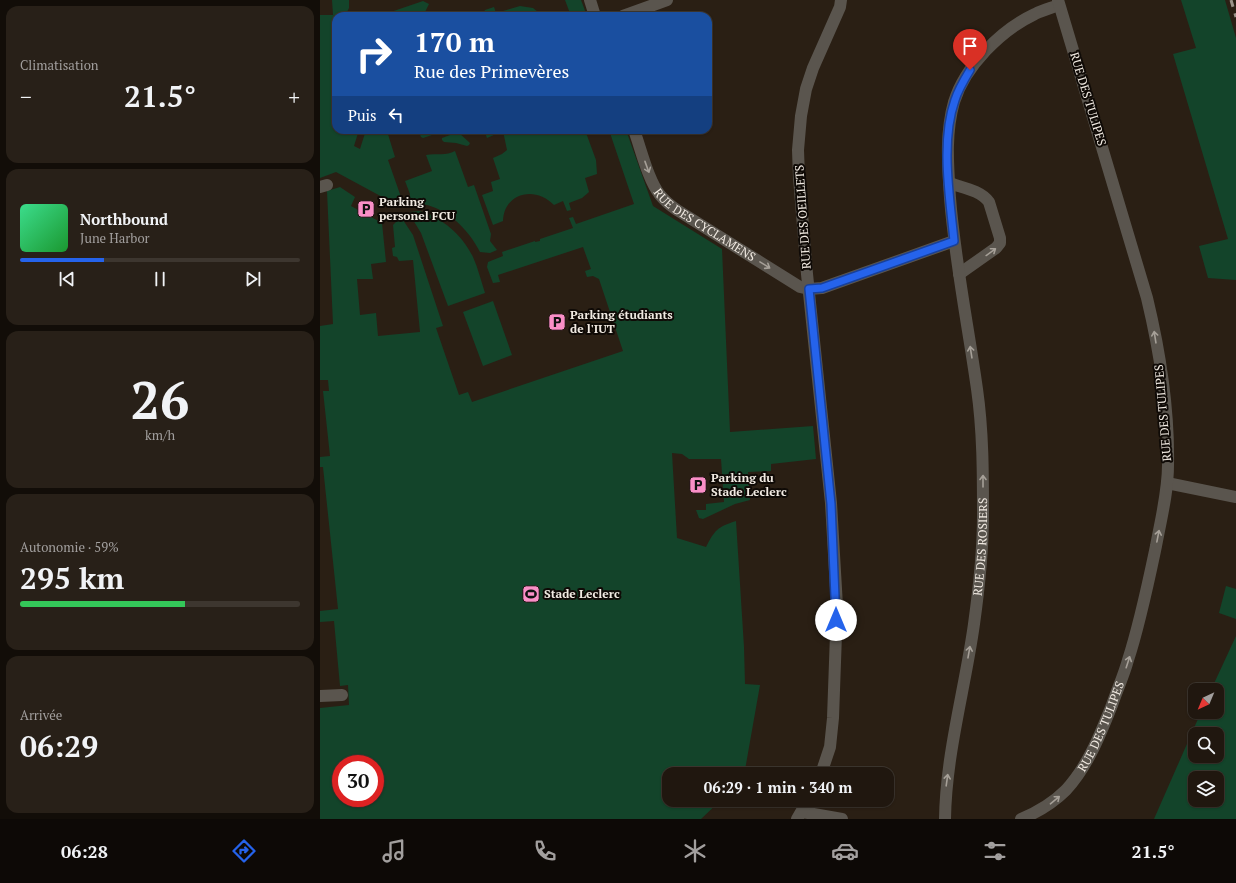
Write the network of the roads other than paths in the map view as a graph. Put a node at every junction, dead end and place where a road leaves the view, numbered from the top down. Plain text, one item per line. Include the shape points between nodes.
1 (590, 0) edge
2 (667, 0) edge
3 (841, 0) edge
4 (1059, 3) edge
5 (594, 12) edge
6 (635, 12) edge
7 (635, 134) edge
8 (949, 183) junction
9 (954, 241) junction
10 (959, 274) junction
11 (809, 289) junction
12 (1167, 483) junction
13 (1236, 497) edge
14 (342, 694) dead end
15 (320, 696) edge
16 (823, 767) edge
17 (799, 815) edge
18 (842, 819) edge
19 (944, 819) edge
20 (1021, 819) edge

1 - 5 street
2 - 6 street
3 - 11 street, RUE DES OEILLETS via 813,68 801,116 799,178
4 - 8 street, RUE DES ROSIERS via 1006,32 980,57 965,79 955,100 948,133
12 -> 4 street, RUE DES TULIPES via 1166,410 1147,298
7 -> 11 street, RUE DES CYCLAMENS via 654,184 668,204 800,286
8 - 9 street, RUE DES ROSIERS
10 -> 8 street via 996,248 1000,238 989,202 979,193
9 - 10 street, RUE DES ROSIERS
9 - 11 street via 822,288
19 -> 10 street, RUE DES ROSIERS via 952,745 974,625 982,541 981,427
11 - 16 street, RUE DES OEILLETS via 831,504 837,606 833,718 830,747
12 - 13 street
20 -> 12 street, RUE DES TULIPES via 1038,812 1066,790 1090,756 1103,729 1128,662 1138,626
14 - 15 street
17 - 18 street

